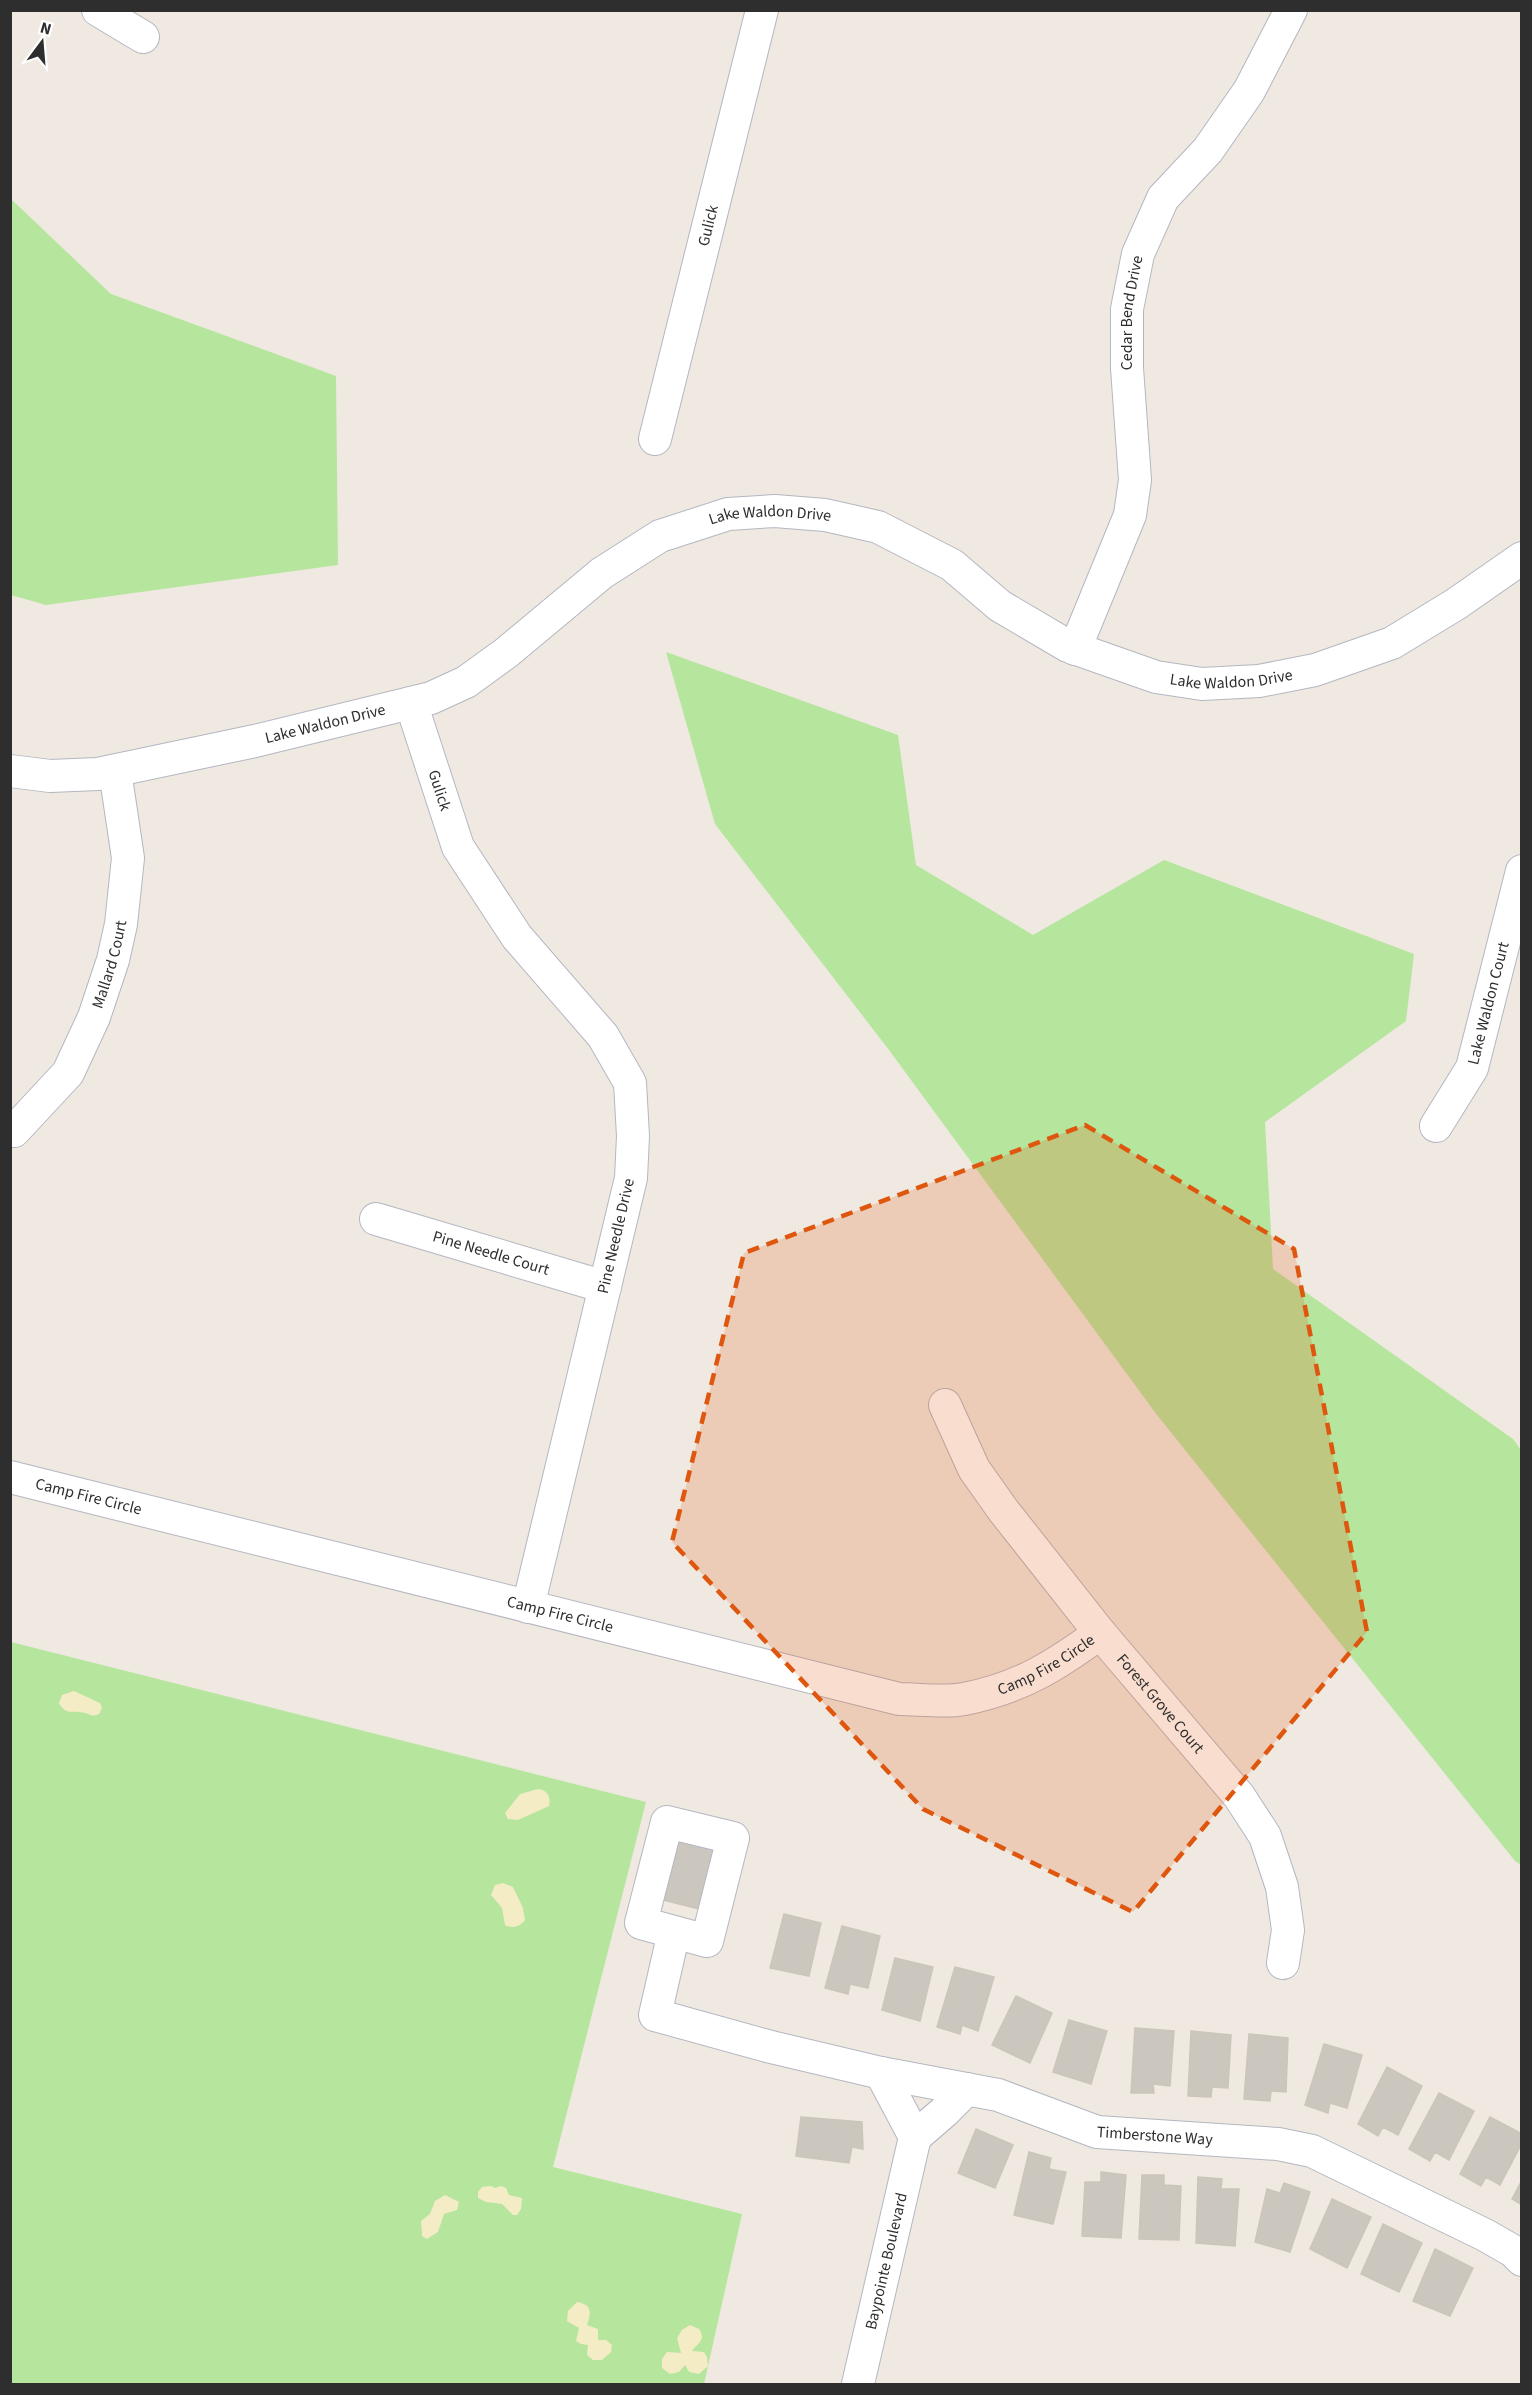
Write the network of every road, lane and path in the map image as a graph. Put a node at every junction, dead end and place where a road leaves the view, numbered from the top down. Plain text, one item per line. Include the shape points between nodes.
1 (98, 10) edge
2 (762, 10) edge
3 (1291, 10) edge
4 (143, 38) dead end
5 (655, 439) dead end
6 (1519, 565) edge
7 (1075, 649) junction
8 (411, 703) junction
9 (10, 771) edge
10 (115, 771) junction
11 (1521, 871) edge
12 (476, 873) joint
13 (1436, 1126) dead end
14 (14, 1131) dead end
15 (376, 1219) dead end
16 (605, 1287) junction
17 (945, 1405) dead end
18 (10, 1477) edge
19 (528, 1607) junction
20 (1100, 1633) junction
21 (674, 1932) dead end
22 (1283, 1963) dead end
23 (881, 2073) junction
24 (967, 2089) junction
25 (915, 2137) junction
26 (1521, 2260) edge
27 (858, 2385) edge

1 - 4 street
2 - 5 street, Gulick
3 - 7 street, Cedar Bend Drive via 1242,101 1208,150 1163,198 1138,254 1127,309 1135,480 1130,515
6 - 7 street, Lake Waldon Drive via 1392,643 1315,670 1259,681 1202,684 1156,677
7 - 8 street, Lake Waldon Drive via 1000,606 952,565 878,527 815,514 728,514 660,536 602,573 466,682
8 - 10 street, Lake Waldon Drive
8 - 12 street, Gulick via 458,847
9 - 10 street, Lake Waldon Drive via 50,776
10 - 14 street, Mallard Court via 128,858 113,960 94,1017 68,1073
11 - 13 street, Lake Waldon Court via 1472,1068
12 - 16 street, Pine Needle Drive via 517,936 603,1036 630,1083 631,1178
15 - 16 street, Pine Needle Court
16 - 19 street, Pine Needle Drive
17 - 20 street, Forest Grove Court via 974,1469
18 - 19 street, Camp Fire Circle
19 - 20 street, Camp Fire Circle via 899,1699 962,1700 1022,1683
20 - 22 street, Forest Grove Court via 1239,1796 1265,1836 1282,1887 1288,1930
21 - 23 street, Timberstone Way via 655,2016
23 - 24 street, Timberstone Way
23 - 25 street
24 - 25 street
24 - 26 street, Timberstone Way via 998,2095 1097,2132 1278,2144 1312,2151 1485,2235
25 - 27 street, Baypointe Boulevard

